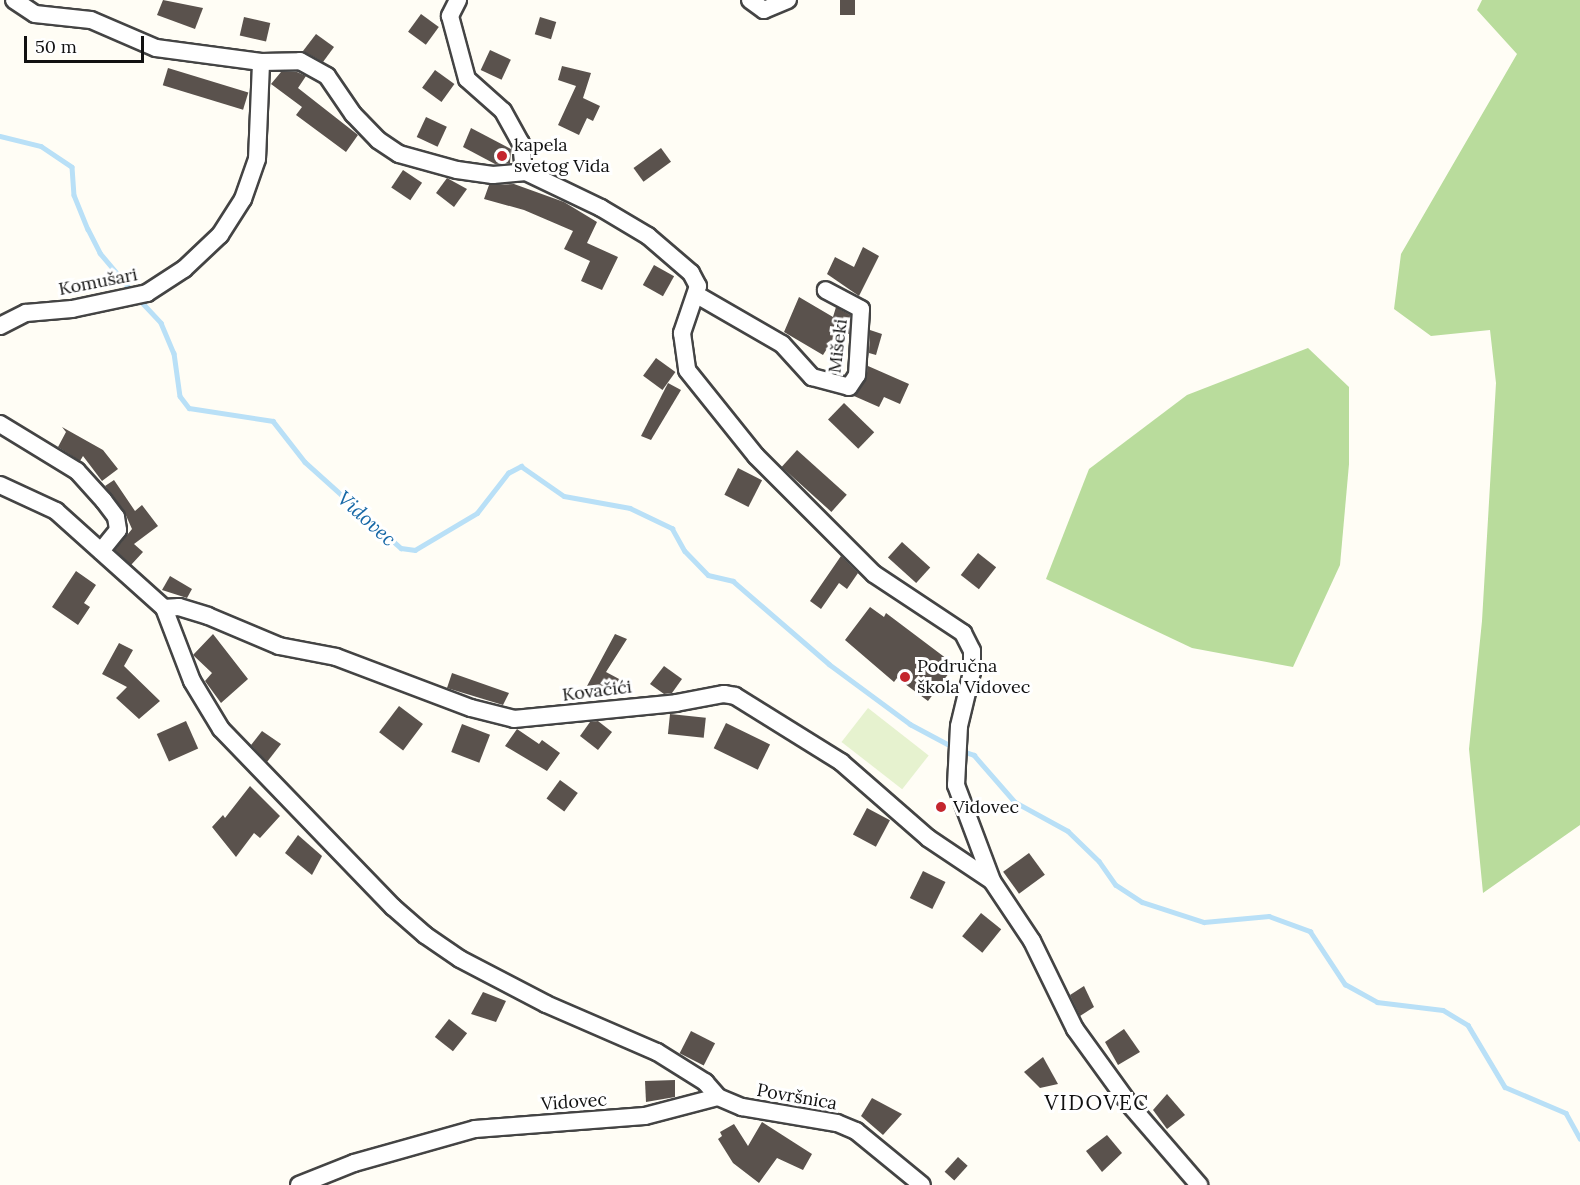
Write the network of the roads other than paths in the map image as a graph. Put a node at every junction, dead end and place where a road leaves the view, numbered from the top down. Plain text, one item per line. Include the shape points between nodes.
1 (14, 0) edge
2 (458, 0) edge
3 (788, 0) edge
4 (753, 3) edge
5 (261, 62) junction
6 (524, 171) junction
7 (826, 290) dead end
8 (696, 295) junction
9 (0, 326) edge
10 (0, 424) edge
11 (0, 485) edge
12 (101, 551) junction
13 (164, 608) junction
14 (992, 881) junction
15 (718, 1097) junction
16 (299, 1185) edge
17 (922, 1185) edge
18 (1199, 1185) edge

1 - 5 street via 35,14 91,20 156,48
2 - 6 street via 450,16 467,79 503,111 521,143
3 - 4 street via 772,8
5 - 6 street via 300,61 327,76 354,114 378,140 399,154 493,175
5 - 9 street, Komušari via 257,159 243,199 220,235 183,269 145,293 26,313
6 - 8 street via 601,207 648,236 691,273 698,286
7 - 8 street, Mišeki via 861,309 857,375 849,387 812,376 782,344
8 - 14 street via 682,333 687,370 756,456 874,574 963,633 972,651 972,672 957,749 956,785
10 - 12 street via 77,471 104,501 116,517 118,530
11 - 12 street via 56,511
12 - 13 street
13 - 14 street, Kovačići via 179,607 208,616 279,646 336,657 471,708 514,719 676,703 724,694 735,696 841,762 928,838
13 - 15 street via 192,681 221,729 393,907 460,959 546,1005 657,1052 705,1082
14 - 18 street via 1032,941 1075,1029 1130,1105
15 - 16 street, Vidovec via 645,1116 475,1129 354,1163
15 - 17 street, Površnica via 742,1107 837,1123 864,1137

